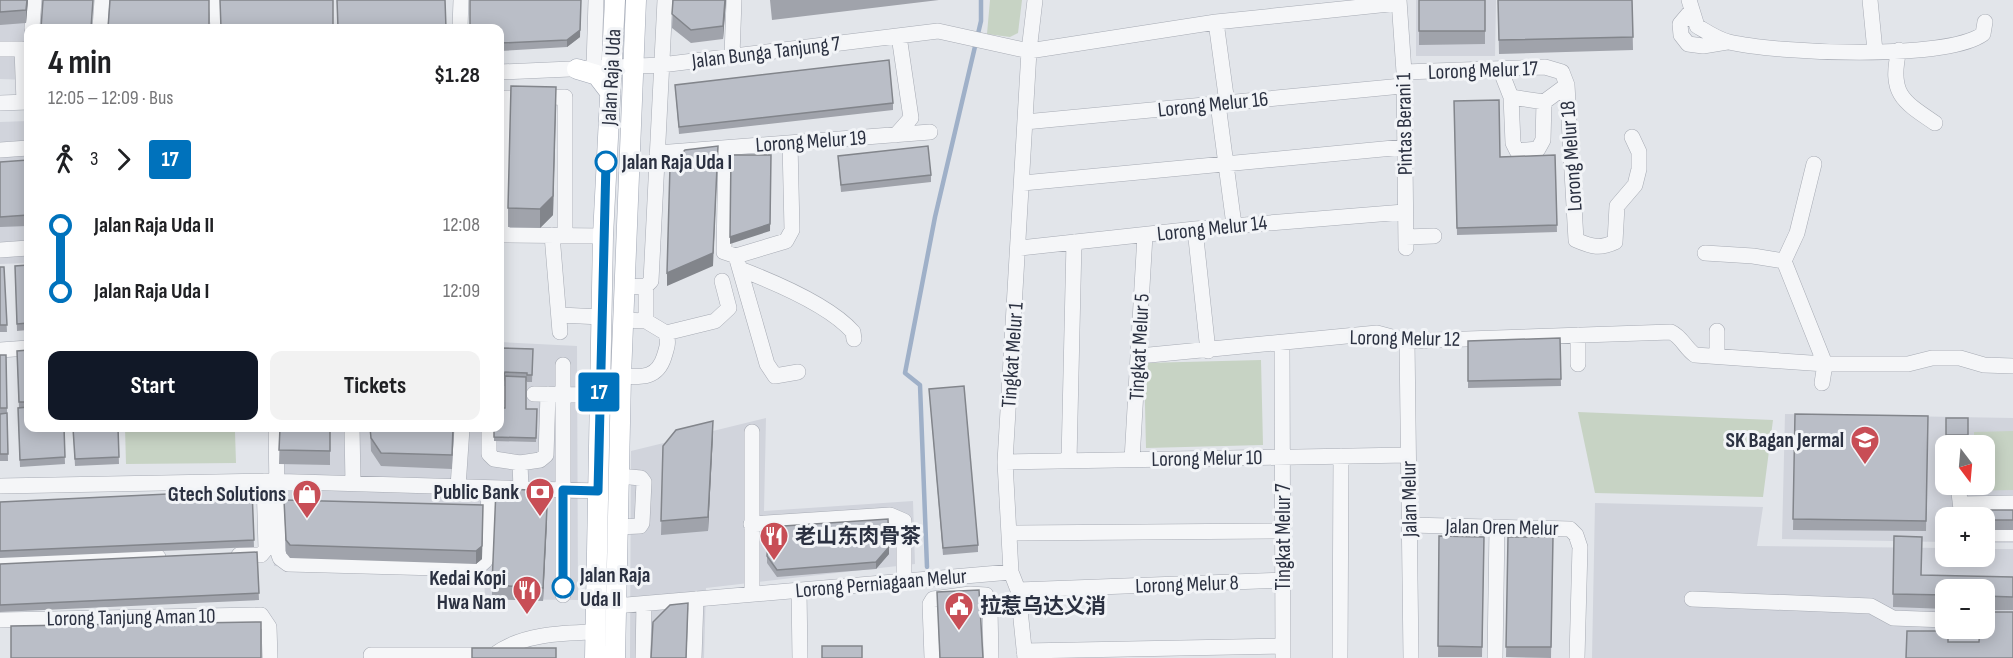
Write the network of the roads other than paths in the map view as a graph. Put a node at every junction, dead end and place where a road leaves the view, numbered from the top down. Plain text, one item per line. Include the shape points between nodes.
1 (34, 0) edge
2 (102, 0) edge
3 (216, 0) edge
4 (460, 0) edge
5 (596, 0) edge
6 (615, 0) edge
7 (636, 0) edge
8 (664, 0) edge
9 (734, 0) edge
10 (1035, 0) edge
11 (1870, 0) edge
12 (1399, 1) edge
13 (1690, 5) edge
14 (635, 21) junction
15 (614, 22) junction
16 (1216, 22) junction
17 (1985, 22) dead end
18 (32, 24) edge
19 (100, 24) edge
20 (218, 24) edge
21 (460, 24) edge
22 (899, 36) junction
23 (24, 45) edge
24 (0, 50) edge
25 (1029, 51) junction
26 (1875, 51) junction
27 (1899, 51) junction
28 (732, 56) junction
29 (661, 65) junction
30 (633, 66) junction
31 (594, 67) junction
32 (1500, 69) junction
33 (504, 72) edge
34 (1403, 79) junction
35 (1564, 79) junction
36 (610, 92) junction
37 (1511, 97) junction
38 (24, 102) edge
39 (1544, 102) junction
40 (0, 103) edge
41 (1223, 104) junction
42 (1025, 122) junction
43 (1935, 123) dead end
44 (930, 132) dead end
45 (896, 135) junction
46 (1632, 137) dead end
47 (790, 143) junction
48 (1404, 147) junction
49 (24, 148) edge
50 (726, 148) junction
51 (0, 150) edge
52 (504, 153) edge
53 (657, 153) junction
54 (1814, 164) dead end
55 (1226, 165) junction
56 (1023, 183) junction
57 (1404, 212) junction
58 (1234, 225) junction
59 (1195, 229) junction
60 (504, 235) edge
61 (559, 235) junction
62 (1145, 235) junction
63 (603, 236) junction
64 (1434, 236) dead end
65 (1074, 242) junction
66 (24, 248) edge
67 (1020, 248) junction
68 (0, 250) edge
69 (1705, 253) dead end
70 (1784, 261) junction
71 (738, 262) junction
72 (722, 281) dead end
73 (648, 284) junction
74 (625, 287) junction
75 (560, 315) junction
76 (601, 317) junction
77 (624, 320) junction
78 (646, 321) junction
79 (1718, 331) dead end
80 (560, 332) dead end
81 (666, 333) junction
82 (1578, 335) junction
83 (854, 339) dead end
84 (1407, 341) junction
85 (1281, 344) junction
86 (24, 348) edge
87 (0, 350) edge
88 (1208, 351) junction
89 (1717, 355) junction
90 (1139, 356) junction
91 (1578, 364) dead end
92 (1825, 364) junction
93 (563, 365) dead end
94 (2013, 366) edge
95 (798, 372) dead end
96 (621, 376) junction
97 (1822, 383) dead end
98 (548, 394) junction
99 (599, 395) junction
100 (276, 432) edge
101 (352, 432) edge
102 (462, 432) edge
103 (489, 432) edge
104 (752, 432) dead end
105 (1408, 455) junction
106 (1341, 456) junction
107 (1282, 457) junction
108 (1132, 460) junction
109 (1069, 461) junction
110 (520, 462) junction
111 (1005, 462) junction
112 (270, 481) junction
113 (353, 483) junction
114 (0, 486) edge
115 (458, 487) junction
116 (489, 488) junction
117 (520, 489) junction
118 (563, 490) junction
119 (598, 491) junction
120 (2013, 503) edge
121 (1988, 507) edge
122 (752, 524) junction
123 (1410, 525) junction
124 (1497, 527) junction
125 (1282, 531) junction
126 (1009, 533) junction
127 (1995, 534) edge
128 (2013, 534) edge
129 (226, 556) edge
130 (178, 557) edge
131 (0, 561) edge
132 (1011, 572) junction
133 (968, 575) junction
134 (1283, 580) junction
135 (904, 581) junction
136 (799, 590) junction
137 (1018, 590) junction
138 (752, 594) junction
139 (970, 594) junction
140 (563, 595) dead end
141 (696, 599) junction
142 (1692, 599) dead end
143 (644, 603) junction
144 (615, 606) junction
145 (0, 620) edge
146 (1935, 620) edge
147 (594, 632) junction
148 (1283, 652) edge
149 (371, 654) dead end
150 (1024, 654) edge
151 (270, 658) edge
152 (595, 658) edge
153 (615, 658) edge
154 (643, 658) edge
155 (694, 658) edge
156 (800, 658) edge
157 (932, 658) edge
158 (991, 658) edge
159 (1340, 658) edge
160 (1411, 658) edge
161 (1495, 658) edge
162 (1577, 658) edge

1 - 18 street
2 - 19 street
3 - 20 street
4 - 21 street
5 - 31 street
6 - 15 main road, Jalan Raja Uda
7 - 14 main road, Jalan Raja Uda
8 - 29 street
9 - 28 street
10 - 25 street, Tingkat Melur 1
11 - 26 street
12 - 16 street
12 - 34 street, Pintas Berani 1
13 - 26 street via 1697,26 1729,42 1838,53
14 - 15 main road via 628,26
14 - 30 main road, Jalan Raja Uda
15 - 31 main road, Jalan Raja Uda
16 - 25 street
16 - 41 street
17 - 27 street via 1983,34 1974,40
22 - 25 street, Jalan Bunga Tanjung 7 via 938,31
22 - 28 street, Jalan Bunga Tanjung 7
22 - 45 street via 911,118
23 - 24 street
25 - 42 street, Tingkat Melur 1
26 - 27 street
27 - 43 street via 1895,86 1905,103
28 - 29 street, Jalan Bunga Tanjung 7
29 - 30 street, Jalan Bunga Tanjung 7
29 - 53 street
30 - 31 street, Jalan Bunga Tanjung 7
30 - 74 main road, Jalan Raja Uda
31 - 33 street, Jalan Bunga Tanjung 7
31 - 36 main road, Jalan Raja Uda
31 - 36 main road
32 - 34 street, Lorong Melur 17
32 - 35 street, Lorong Melur 17 via 1545,67
32 - 37 street
34 - 41 street, Lorong Melur 16
34 - 48 street, Pintas Berani 1
35 - 39 street
35 - 46 street, Lorong Melur 18 via 1576,240 1602,248 1615,242 1617,206 1635,185 1639,169 1639,152
36 - 63 main road, Jalan Raja Uda
37 - 39 street
37 - 39 street via 1513,143 1517,151 1538,149 1543,141
38 - 40 street
41 - 42 street, Lorong Melur 16
41 - 55 street
42 - 56 street, Tingkat Melur 1
44 - 45 street, Lorong Melur 19
45 - 47 street, Lorong Melur 19
47 - 50 street, Lorong Melur 19
47 - 71 street via 792,230 786,241
48 - 55 street
48 - 57 street, Pintas Berani 1
49 - 51 street
50 - 53 street, Lorong Melur 19
50 - 71 street via 724,252
52 - 61 street via 506,98 565,97
53 - 73 street
54 - 70 street via 1797,233
55 - 56 street
55 - 58 street
56 - 67 street, Tingkat Melur 1
57 - 58 street, Lorong Melur 14
57 - 64 street, Pintas Berani 1 via 1406,242
58 - 59 street, Lorong Melur 14
59 - 62 street, Lorong Melur 14
59 - 88 street
60 - 61 street
61 - 63 street
61 - 75 street
62 - 65 street, Lorong Melur 14
62 - 90 street, Tingkat Melur 5
63 - 76 main road, Jalan Raja Uda
65 - 67 street, Lorong Melur 14
65 - 109 street
66 - 68 street
67 - 111 street, Tingkat Melur 1
69 - 70 street
70 - 92 street
71 - 83 street via 843,320
71 - 95 street via 767,364 775,376
72 - 81 street via 729,308 715,321
73 - 74 street
73 - 78 street
74 - 77 main road, Jalan Raja Uda
75 - 76 street
75 - 80 street
76 - 99 main road, Jalan Raja Uda
77 - 78 street
77 - 96 main road, Jalan Raja Uda
78 - 81 street
79 - 89 street
81 - 96 street via 669,342 660,368 648,377
82 - 84 street, Lorong Melur 12
82 - 89 street, Lorong Melur 12 via 1671,332 1680,336 1695,355
82 - 91 street
84 - 85 street, Lorong Melur 12 via 1377,333
84 - 105 street, Jalan Melur
85 - 88 street, Lorong Melur 12
85 - 107 street, Tingkat Melur 7
86 - 87 street
88 - 90 street, Lorong Melur 12
89 - 92 street
90 - 108 street, Tingkat Melur 5
92 - 94 street via 1908,364 1932,358 1960,358 1984,365
92 - 97 street
93 - 98 street
96 - 144 main road, Jalan Raja Uda
98 - 99 street
98 - 110 street via 546,454 540,460
98 - 118 street
99 - 119 main road, Jalan Raja Uda
100 - 112 street
101 - 113 street
102 - 115 street
103 - 110 street via 489,454 494,459
104 - 122 street
105 - 106 street, Lorong Melur 10
105 - 123 street, Jalan Melur
106 - 107 street, Lorong Melur 10
106 - 159 street
107 - 108 street, Lorong Melur 10
107 - 125 street, Tingkat Melur 7
108 - 109 street, Lorong Melur 10
109 - 111 street, Lorong Melur 10
110 - 117 street
111 - 126 street, Tingkat Melur 1
112 - 113 street
112 - 114 street
112 - 116 street via 278,552 288,564 476,569 485,561
112 - 129 street via 266,549 261,555
113 - 115 street
115 - 116 street
116 - 117 street
117 - 118 street
118 - 119 street
118 - 140 street
119 - 147 main road, Jalan Raja Uda
120 - 121 street
122 - 135 street via 891,515 899,518 904,521
122 - 138 street
123 - 124 street, Jalan Oren Melur
123 - 160 street, Jalan Melur
124 - 161 street
124 - 162 street, Jalan Oren Melur via 1570,529 1576,535 1580,547
125 - 126 street
125 - 134 street, Tingkat Melur 7
126 - 132 street, Tingkat Melur 1
127 - 128 street
130 - 131 street
132 - 133 street, Lorong Perniagaan Melur
132 - 137 street, Tingkat Melur 1
133 - 135 street, Lorong Perniagaan Melur
133 - 139 street
134 - 137 street, Lorong Melur 8
134 - 148 street, Tingkat Melur 7
135 - 136 street, Lorong Perniagaan Melur
136 - 138 street, Lorong Perniagaan Melur
136 - 156 street
137 - 150 street, Tingkat Melur 1
138 - 141 street, Lorong Perniagaan Melur
139 - 157 street via 933,599 930,604
139 - 158 street via 986,596
141 - 143 street, Lorong Perniagaan Melur
141 - 155 street
142 - 146 street via 1871,606 1893,618
143 - 144 street, Lorong Perniagaan Melur
143 - 154 street
144 - 153 main road, Jalan Raja Uda
145 - 151 street, Lorong Tanjung Aman 10 via 261,615 269,627
147 - 149 street via 555,633 507,645 494,655
147 - 152 main road, Jalan Raja Uda
148 - 150 street

